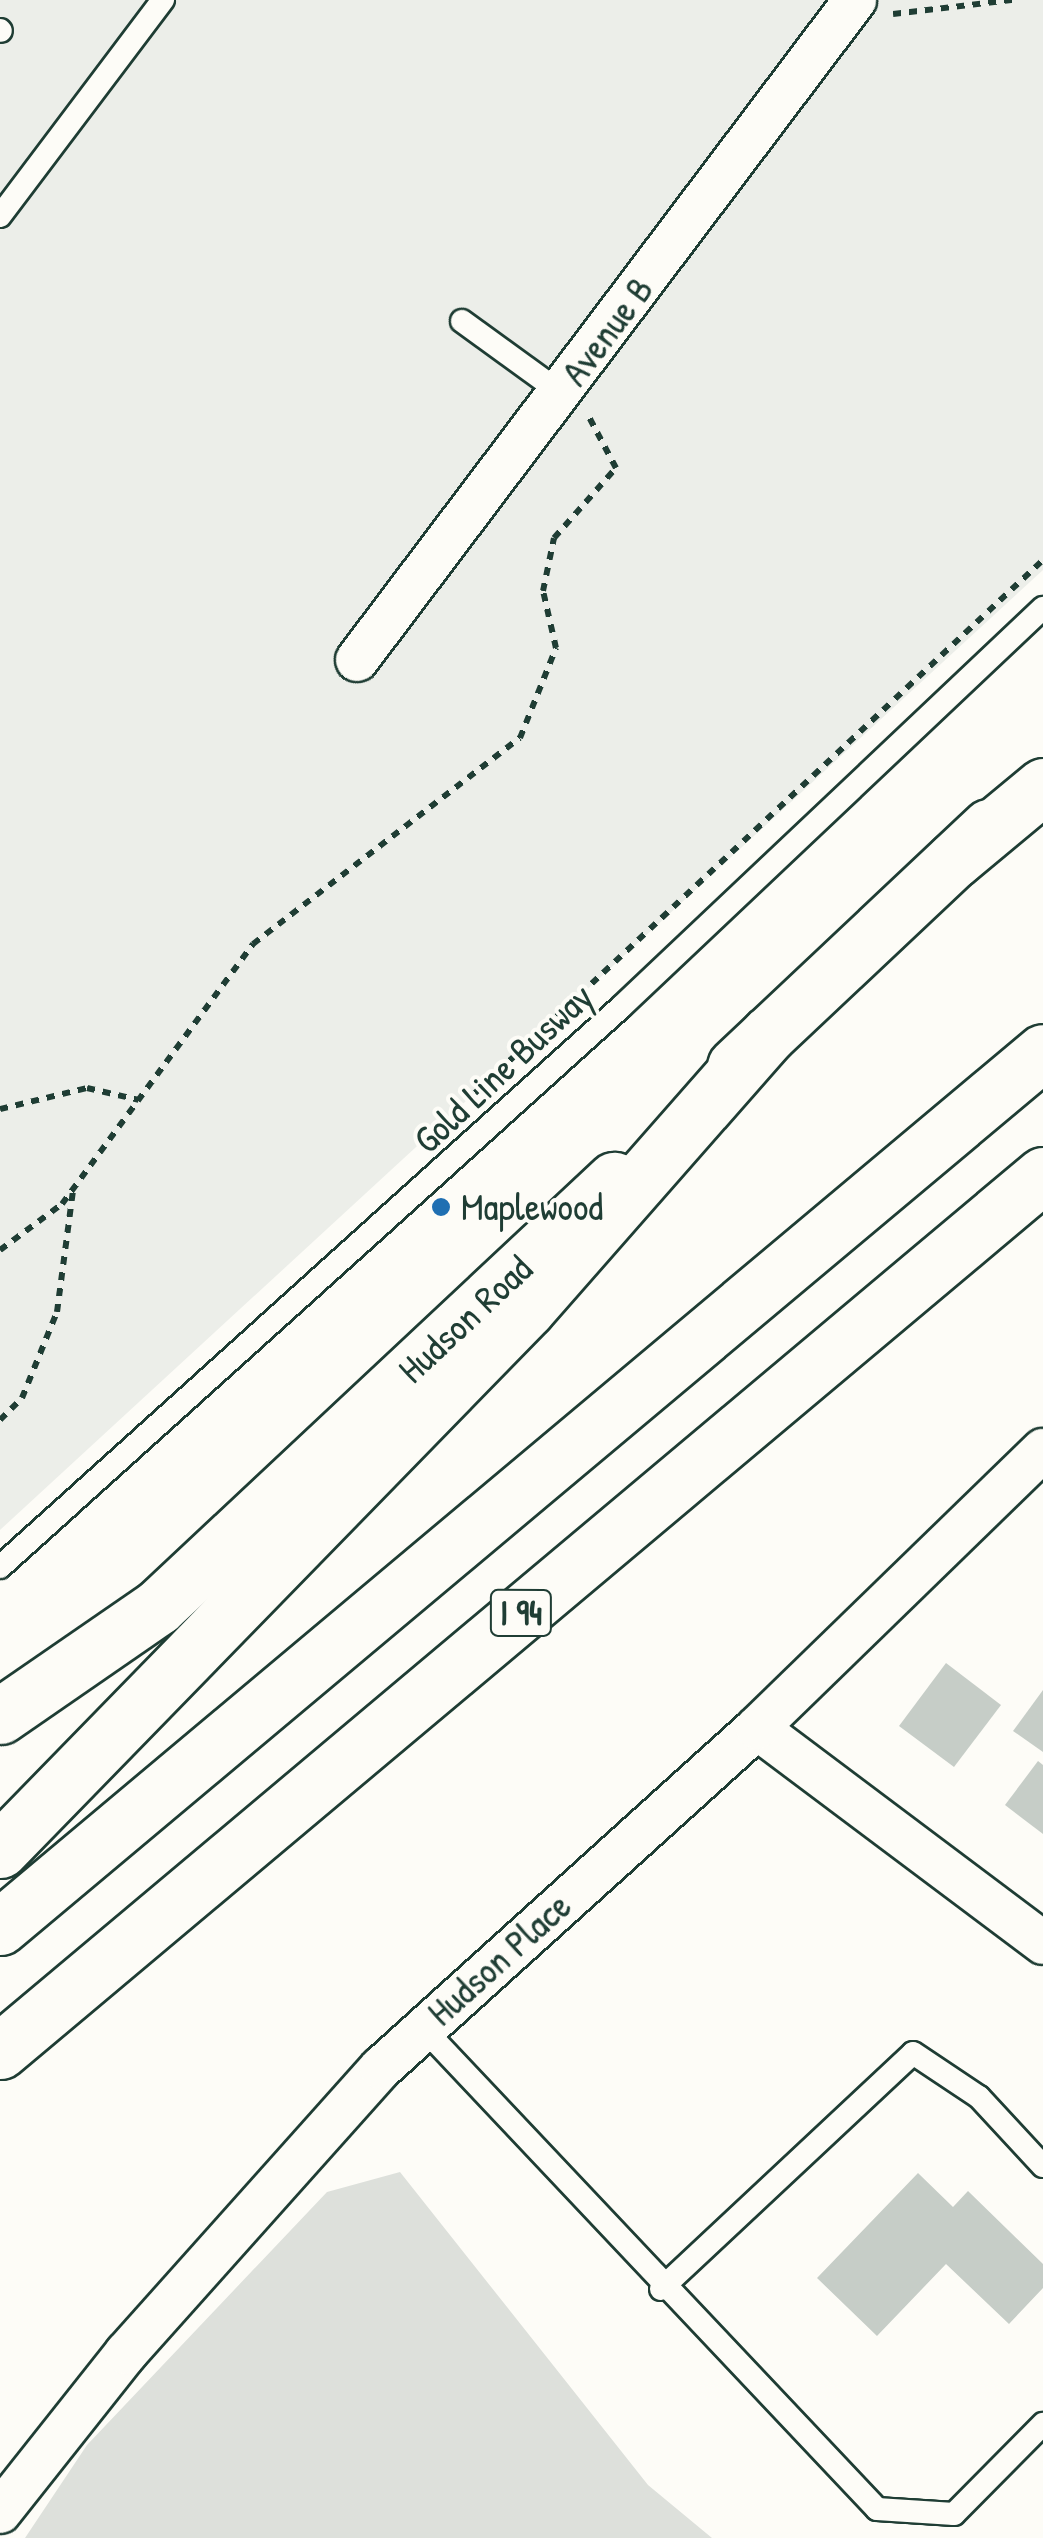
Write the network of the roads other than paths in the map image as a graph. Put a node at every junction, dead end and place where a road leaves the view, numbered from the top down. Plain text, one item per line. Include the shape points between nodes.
1 (163, 0) edge
2 (870, 12) edge
3 (0, 216) edge
4 (462, 321) dead end
5 (580, 396) junction
6 (1043, 608) edge
7 (357, 660) dead end
8 (1043, 776) edge
9 (1043, 786) edge
10 (954, 860) junction
11 (769, 1034) junction
12 (1043, 1052) edge
13 (1043, 1175) edge
14 (1043, 1450) edge
15 (0, 1567) edge
16 (0, 1716) edge
17 (757, 1728) junction
18 (0, 1850) edge
19 (0, 1927) edge
20 (1043, 1943) edge
21 (423, 2028) junction
22 (0, 2050) edge
23 (1043, 2166) edge
24 (661, 2289) junction
25 (1043, 2424) edge
26 (0, 2512) edge

1 - 3 lane
2 - 5 street, Avenue B
4 - 5 lane
5 - 7 street, Avenue B
6 - 15 lane, Gold Line Busway via 621,1007
8 - 10 main road, Hudson Road
9 - 10 main road
10 - 11 main road, Hudson Road
11 - 16 main road, Hudson Road via 158,1607
11 - 18 main road via 527,1310
12 - 19 main road, I 94
13 - 22 main road, I 94
14 - 17 street, Hudson Place
17 - 20 street
17 - 21 street, Hudson Place
21 - 24 lane
21 - 26 street, Hudson Place via 250,2208
23 - 24 lane via 979,2097 913,2053
24 - 25 lane via 877,2509 954,2514

